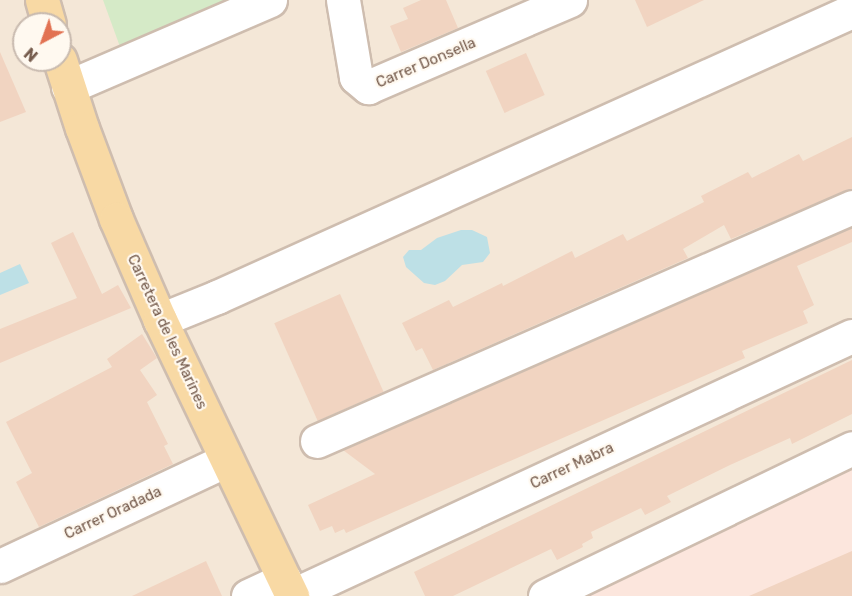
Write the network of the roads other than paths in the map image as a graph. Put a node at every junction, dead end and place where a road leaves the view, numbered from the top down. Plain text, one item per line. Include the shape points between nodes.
1 (270, 0) edge
2 (343, 0) edge
3 (570, 0) edge
4 (852, 11) edge
5 (64, 74) edge
6 (852, 207) edge
7 (160, 320) junction
8 (852, 336) edge
9 (317, 441) dead end
10 (852, 448) edge
11 (226, 460) junction
12 (0, 566) edge
13 (289, 592) edge
14 (248, 596) edge
15 (545, 596) edge

1 - 5 street
2 - 3 street, Carrer Donsella via 356,77 368,87
4 - 7 street
5 - 7 main road, Carretera de les Marines via 116,219
6 - 9 street
7 - 11 main road, Carretera de les Marines
8 - 13 street, Carrer Mabra
10 - 15 street
11 - 12 street, Carrer Oradada
11 - 13 main road, Carretera de les Marines
13 - 14 street, Carrer Mabra

